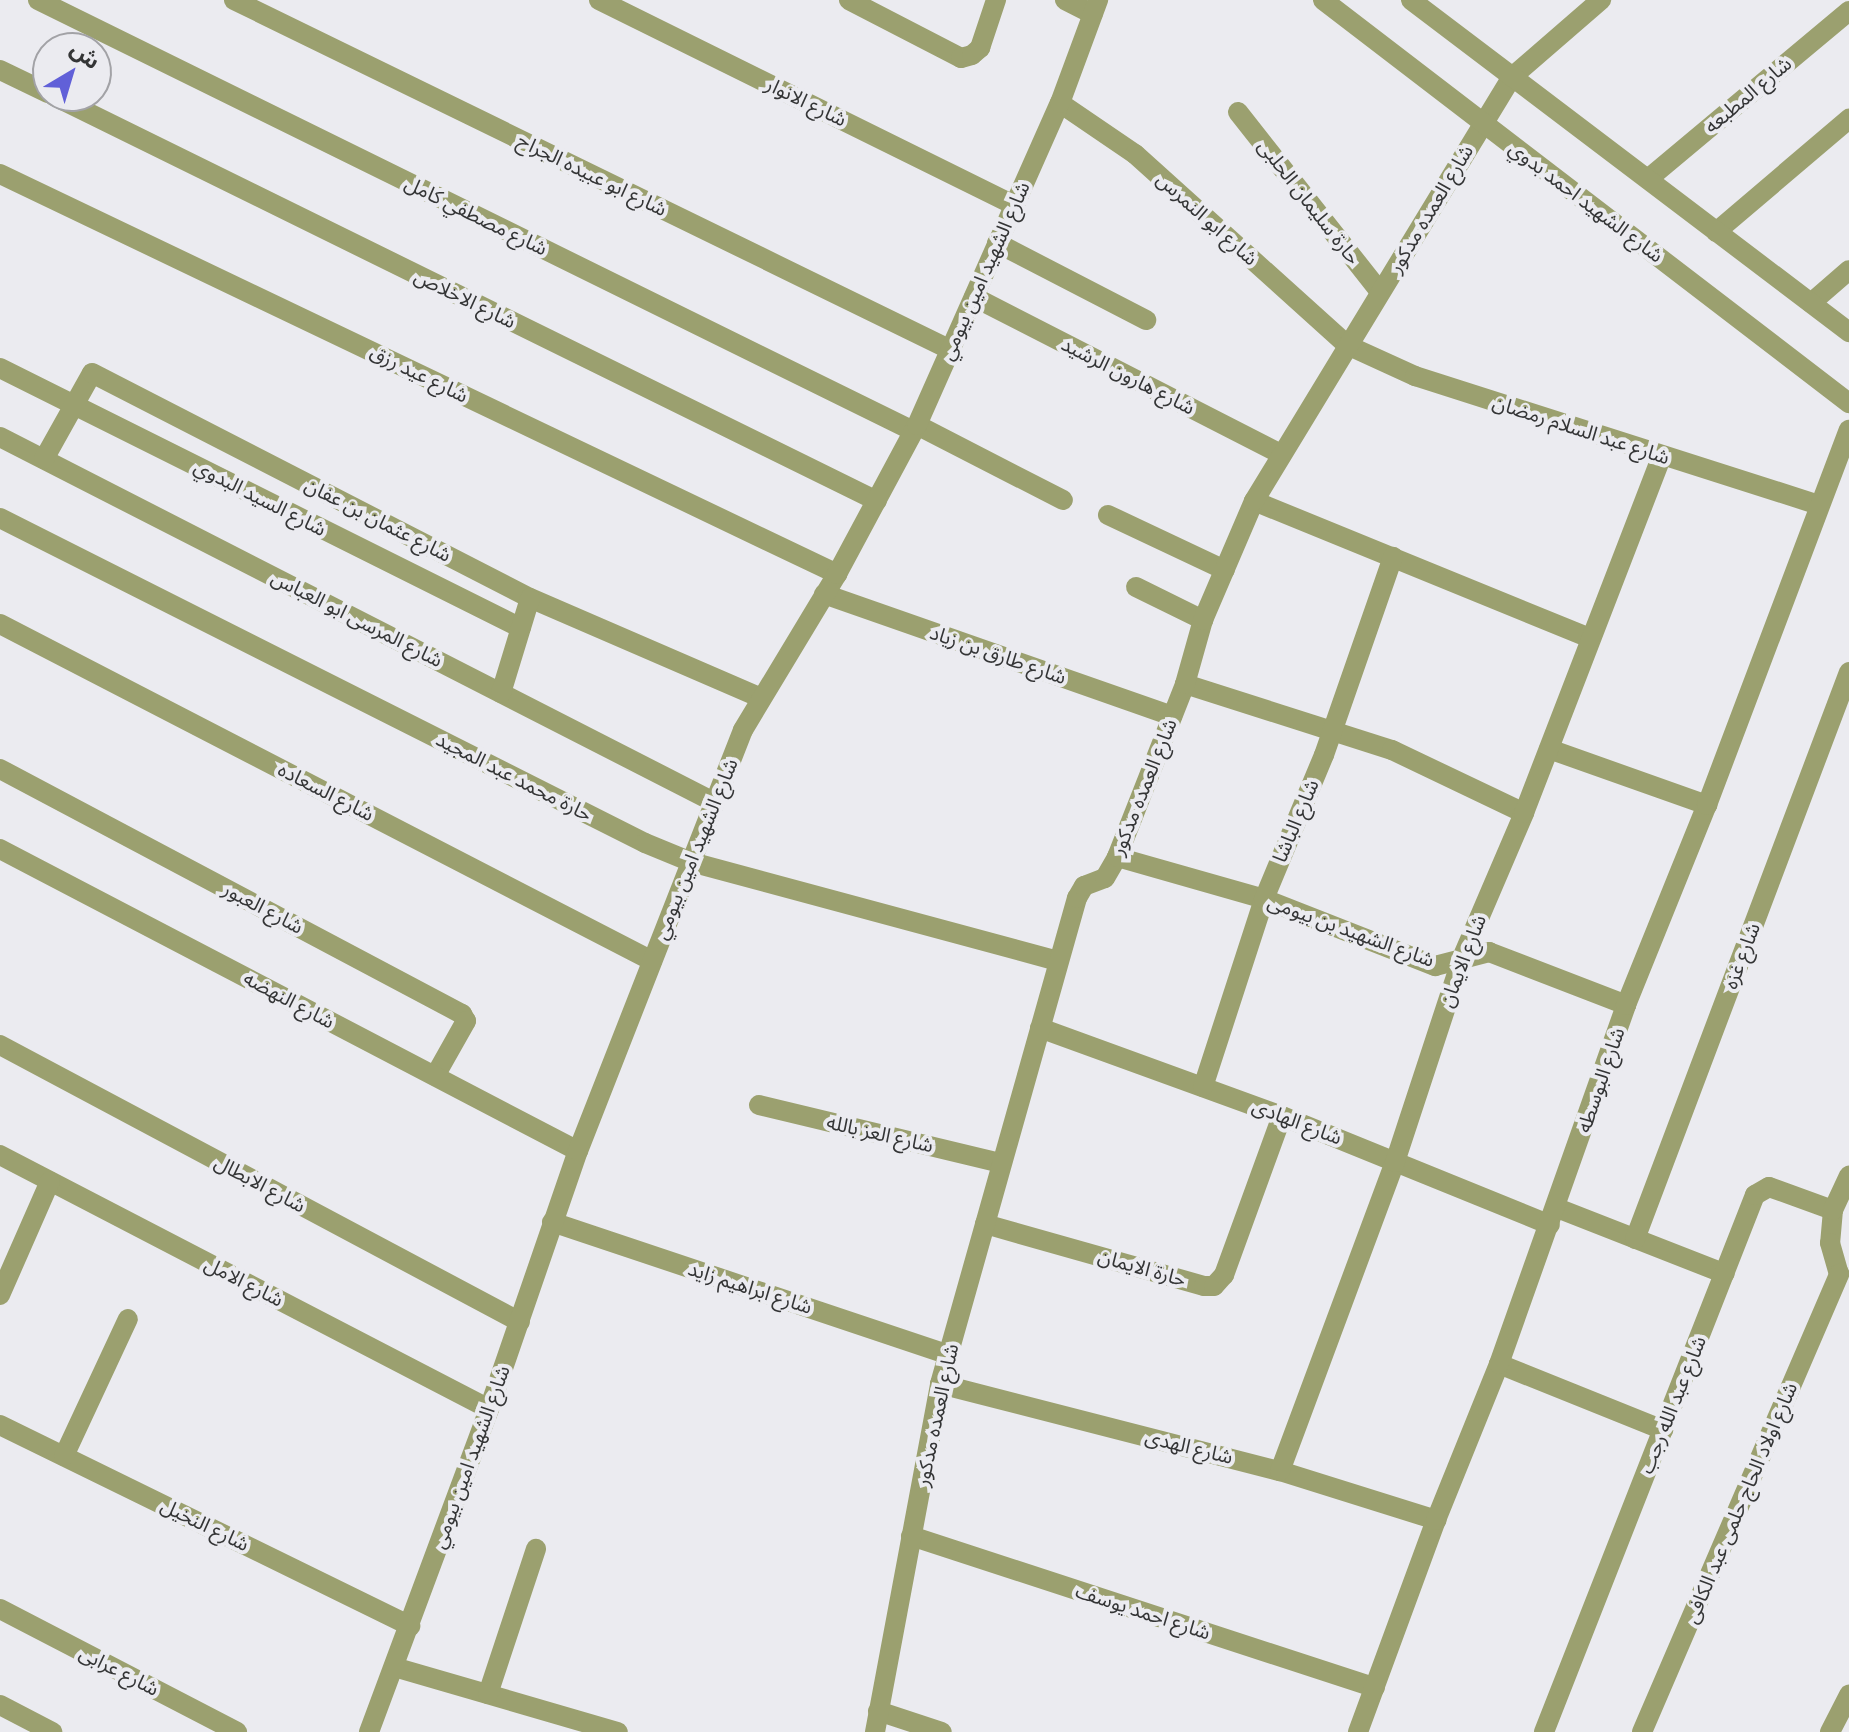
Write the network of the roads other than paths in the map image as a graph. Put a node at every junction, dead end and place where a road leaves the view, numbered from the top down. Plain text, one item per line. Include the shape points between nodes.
1 (38, 0) edge
2 (234, 0) edge
3 (599, 0) edge
4 (849, 0) edge
5 (996, 0) edge
6 (1065, 0) edge
7 (1323, 0) edge
8 (1411, 0) edge
9 (1601, 0) edge
10 (1096, 7) edge
11 (1849, 11) edge
12 (0, 70) edge
13 (1512, 77) junction
14 (32, 85) edge
15 (1060, 103) junction
16 (87, 112) edge
17 (1238, 112) dead end
18 (1849, 119) edge
19 (1484, 123) junction
20 (0, 174) edge
21 (1648, 179) junction
22 (1014, 205) junction
23 (1716, 232) junction
24 (997, 243) junction
25 (1849, 270) edge
26 (1380, 292) junction
27 (974, 297) junction
28 (1811, 303) junction
29 (1146, 320) dead end
30 (1849, 332) edge
31 (1347, 345) junction
32 (949, 349) junction
33 (0, 368) edge
34 (1849, 403) edge
35 (73, 404) junction
36 (915, 428) junction
37 (1849, 430) edge
38 (0, 437) edge
39 (1281, 454) junction
40 (1662, 456) junction
41 (44, 459) junction
42 (1063, 500) dead end
43 (877, 501) junction
44 (1254, 501) junction
45 (1819, 505) junction
46 (1108, 515) dead end
47 (0, 518) edge
48 (1393, 557) junction
49 (1225, 570) junction
50 (837, 574) junction
51 (1136, 587) dead end
52 (824, 594) junction
53 (530, 598) junction
54 (1203, 620) junction
55 (0, 624) edge
56 (521, 628) junction
57 (1589, 638) junction
58 (1849, 672) edge
59 (1185, 684) junction
60 (501, 693) junction
61 (761, 698) junction
62 (1172, 716) junction
63 (1332, 732) junction
64 (1549, 749) junction
65 (0, 769) edge
66 (714, 802) junction
67 (1707, 805) junction
68 (1524, 813) junction
69 (0, 849) edge
70 (1117, 857) junction
71 (691, 862) junction
72 (1264, 899) junction
73 (1462, 958) junction
74 (652, 961) junction
75 (1057, 961) junction
76 (1626, 1005) junction
77 (1040, 1028) junction
78 (0, 1045) edge
79 (435, 1076) junction
80 (1203, 1087) junction
81 (759, 1105) dead end
82 (1282, 1116) junction
83 (578, 1151) junction
84 (0, 1155) edge
85 (1395, 1162) junction
86 (1001, 1163) junction
87 (1849, 1175) edge
88 (50, 1181) junction
89 (1833, 1210) junction
90 (1553, 1216) junction
91 (552, 1222) junction
92 (985, 1224) junction
93 (1635, 1239) junction
94 (1844, 1271) edge
95 (1725, 1274) junction
96 (0, 1295) edge
97 (128, 1319) dead end
98 (520, 1322) junction
99 (949, 1355) junction
100 (1499, 1364) junction
101 (940, 1384) junction
102 (489, 1409) junction
103 (0, 1425) edge
104 (1663, 1430) junction
105 (64, 1456) junction
106 (1280, 1471) junction
107 (1436, 1520) junction
108 (911, 1536) junction
109 (536, 1549) dead end
110 (0, 1609) edge
111 (410, 1626) junction
112 (394, 1667) junction
113 (1375, 1688) junction
114 (488, 1694) junction
115 (1849, 1695) edge
116 (0, 1705) edge
117 (876, 1722) edge
118 (52, 1732) edge
119 (237, 1732) edge
120 (369, 1732) edge
121 (618, 1732) edge
122 (942, 1732) edge
123 (1358, 1732) edge
124 (1544, 1732) edge
125 (1642, 1732) edge
126 (1830, 1732) edge

1 - 36 street, شارع مصطفي كامل
2 - 32 street, شارع ابو عبيده الجراح
3 - 22 street, شارع الانوار
4 - 5 street via 961,58 980,48
6 - 10 street
7 - 19 street, شارع الشهيد احمد بدوي
8 - 13 street
9 - 13 street, شارع العمده مدكور
10 - 15 street, شارع الشهيد امين بيومي
11 - 21 street, شارع المطبعه
12 - 14 street
13 - 19 street, شارع العمده مدكور
13 - 21 street
15 - 22 street, شارع الشهيد امين بيومي
15 - 31 street, شارع ابو النمرس via 1135,154
16 - 43 street, شارع الاخلاص
17 - 26 street, حارة سليمان الحلبى
18 - 23 street
19 - 26 street, شارع العمده مدكور
19 - 34 street, شارع الشهيد احمد بدوي
20 - 50 street, شارع عيد رزق
21 - 23 street
22 - 24 street, شارع الشهيد امين بيومي
23 - 28 street
24 - 27 street, شارع الشهيد امين بيومي
24 - 29 street
25 - 28 street
26 - 31 street, شارع العمده مدكور
27 - 32 street, شارع الشهيد امين بيومي
27 - 39 street, شارع هارون الرشيد
28 - 30 street
31 - 39 street, شارع العمده مدكور
31 - 40 street, شارع عبد السلام رمضان via 1415,376
32 - 36 street, شارع الشهيد امين بيومي
33 - 35 street, شارع السيد البدوي
35 - 41 street, شارع عثمان بن عفان
35 - 53 street, شارع عثمان بن عفان via 92,373
35 - 56 street, شارع السيد البدوي
36 - 42 street, شارع مصطفي كامل
36 - 43 street, شارع الشهيد امين بيومي
37 - 45 street, شارع البوسطه
38 - 41 street, شارع المرسى ابو العباس
39 - 44 street, شارع العمده مدكور
40 - 45 street, شارع عبد السلام رمضان
40 - 57 street, شارع الايمان
41 - 60 street, شارع المرسى ابو العباس
43 - 50 street, شارع الشهيد امين بيومي
44 - 48 street
44 - 49 street, شارع العمده مدكور
45 - 67 street, شارع البوسطه
46 - 49 street
47 - 71 street, حارة محمد عبد المجيد
48 - 57 street
48 - 63 street, شارع الباشا
49 - 54 street, شارع العمده مدكور
50 - 52 street, شارع الشهيد امين بيومي
51 - 54 street
52 - 61 street, شارع الشهيد امين بيومي
52 - 62 street, شارع طارق بن زياد
53 - 56 street
53 - 61 street, شارع عثمان بن عفان
54 - 59 street, شارع العمده مدكور
55 - 74 street, شارع السعاده
56 - 60 street
57 - 64 street, شارع الايمان
58 - 93 street, شارع غزه
59 - 62 street, شارع العمده مدكور
59 - 63 street
60 - 66 street, شارع المرسى ابو العباس
61 - 66 street, شارع الشهيد امين بيومي
62 - 70 street, شارع العمده مدكور
63 - 68 street via 1392,750
63 - 72 street, شارع الباشا
64 - 67 street
64 - 68 street, شارع الايمان
65 - 79 street, شارع العبور via 462,1014 466,1021
66 - 71 street, شارع الشهيد امين بيومي
67 - 76 street, شارع البوسطه
68 - 73 street, شارع الايمان
69 - 79 street, شارع النهضه
70 - 72 street, شارع الشهيد بن بيومى
70 - 75 street, شارع العمده مدكور via 1105,878 1080,892
71 - 74 street, شارع الشهيد امين بيومي
71 - 75 street, حارة محمد عبد المجيد
72 - 73 street, شارع الشهيد بن بيومى via 1435,966
72 - 80 street, شارع الباشا
73 - 76 street, شارع الشهيد بن بيومى via 1489,952
73 - 85 street, شارع الايمان
74 - 83 street, شارع الشهيد امين بيومي
75 - 77 street, شارع العمده مدكور
76 - 90 street, شارع البوسطه
77 - 80 street, شارع الهادى
77 - 86 street, شارع العمده مدكور
78 - 98 street, شارع الابطال
79 - 83 street, شارع النهضه
80 - 82 street, شارع الهادى
81 - 86 street, شارع العز بالله
82 - 85 street, شارع الهادى
82 - 92 street, حارة الايمان via 1224,1275 1214,1286
83 - 91 street, شارع الشهيد امين بيومي
84 - 88 street, شارع الامل
85 - 90 street, شارع الهادى
85 - 106 street, شارع الايمان
86 - 92 street, شارع العمده مدكور
87 - 89 street
88 - 96 street
88 - 102 street, شارع الامل
89 - 94 street via 1830,1243
89 - 95 street, شارع عبد الله رجب via 1763,1187 1755,1195
90 - 93 street, شارع الهادى
90 - 100 street, شارع البوسطه
91 - 98 street, شارع الشهيد امين بيومي
91 - 99 street, شارع ابراهيم زايد
92 - 99 street, شارع العمده مدكور
93 - 95 street, شارع الهادى
94 - 125 street, شارع اولاد الحاج حلمى عبد الكافى
95 - 104 street, شارع عبد الله رجب
97 - 105 street
98 - 102 street, شارع الشهيد امين بيومي
99 - 101 street, شارع العمده مدكور
100 - 104 street
100 - 107 street, شارع البوسطه
101 - 106 street, شارع الهدى
101 - 108 street, شارع العمده مدكور
102 - 111 street, شارع الشهيد امين بيومي
103 - 105 street, شارع النخيل
104 - 124 street, شارع عبد الله رجب
105 - 111 street, شارع النخيل
106 - 107 street, شارع الهدى
107 - 113 street, شارع البوسطه
108 - 113 street, شارع احمد يوسف
108 - 117 street, شارع العمده مدكور
109 - 114 street
110 - 119 street, شارع عرابى
111 - 112 street, شارع الشهيد امين بيومي
112 - 114 street
112 - 120 street, شارع الشهيد امين بيومي
113 - 123 street, شارع البوسطه
114 - 121 street
115 - 126 street
116 - 118 street
117 - 122 street

